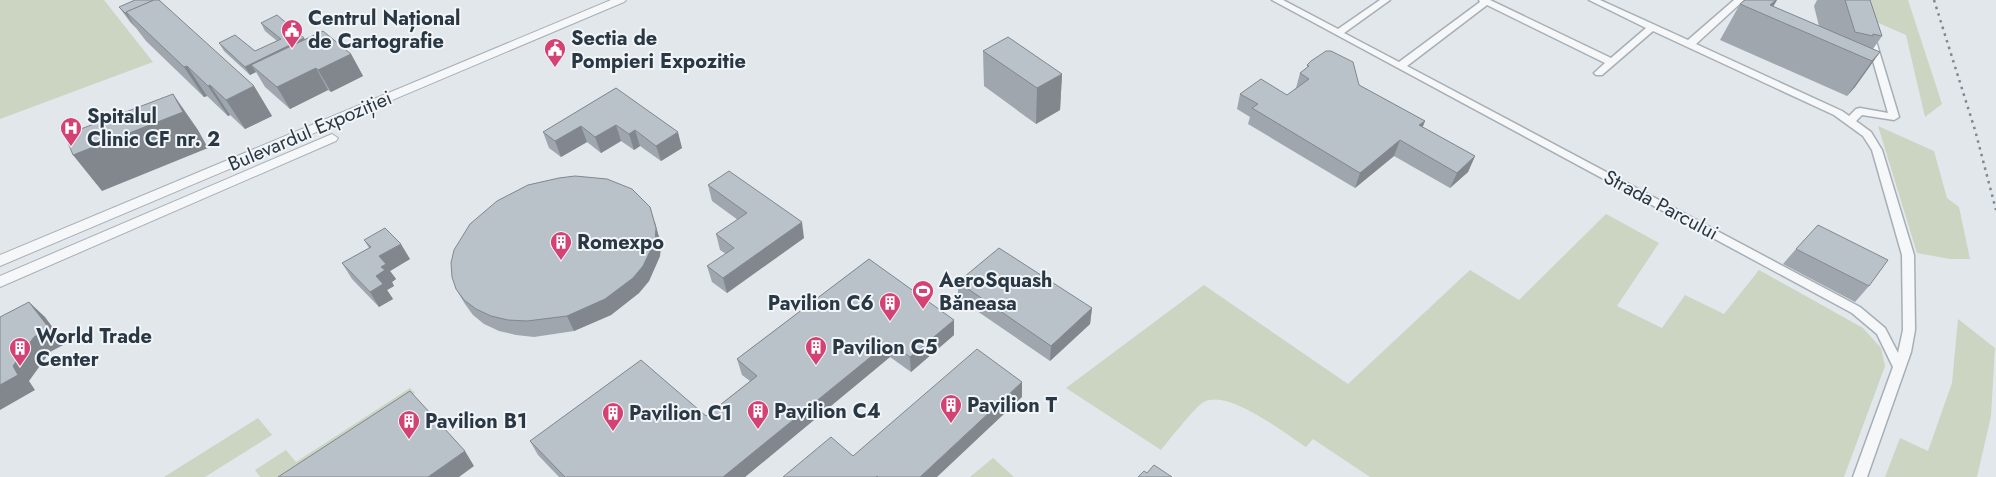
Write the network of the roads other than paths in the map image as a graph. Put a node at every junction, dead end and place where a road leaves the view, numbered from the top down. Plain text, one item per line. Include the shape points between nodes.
1 (620, 0) edge
2 (1276, 0) edge
3 (1386, 0) edge
4 (1592, 0) edge
5 (1739, 0) edge
6 (1485, 1) edge
7 (1868, 24) edge
8 (1652, 27) junction
9 (1338, 33) junction
10 (1690, 44) junction
11 (1612, 62) junction
12 (1400, 66) junction
13 (1599, 73) dead end
14 (1850, 121) junction
15 (332, 138) dead end
16 (4, 261) edge
17 (0, 282) edge
18 (1900, 368) junction
19 (1860, 477) edge

1 - 16 street, Bulevardul Expoziției
2 - 9 street, Strada Parcului
3 - 9 street
4 - 8 street
5 - 10 street
6 - 11 street
6 - 12 street
7 - 14 street via 1894,117 1860,111
8 - 10 street
8 - 11 street
9 - 12 street, Strada Parcului
10 - 14 street via 1821,104
11 - 13 street
12 - 18 street, Strada Parcului via 1856,310 1881,331
14 - 18 street via 1866,134 1877,150 1908,255 1909,330
15 - 17 street, Bulevardul Expoziției
18 - 19 street

